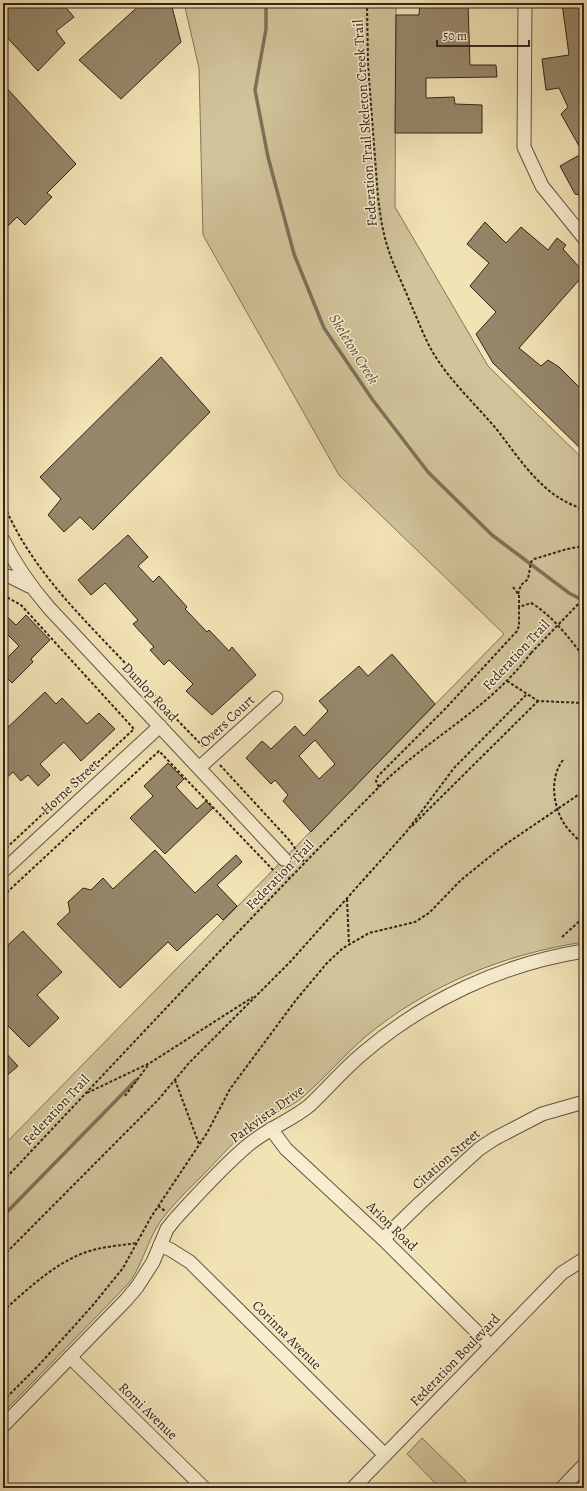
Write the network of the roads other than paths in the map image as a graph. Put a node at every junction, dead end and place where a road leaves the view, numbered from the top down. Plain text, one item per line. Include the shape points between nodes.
1 (525, 3) edge
2 (584, 238) edge
3 (3, 540) edge
4 (3, 575) edge
5 (32, 588) junction
6 (276, 698) dead end
7 (160, 726) junction
8 (200, 767) junction
9 (284, 859) dead end
10 (3, 871) edge
11 (584, 951) edge
12 (584, 1102) edge
13 (271, 1128) junction
14 (383, 1239) junction
15 (160, 1245) junction
16 (584, 1259) edge
17 (491, 1346) junction
18 (70, 1357) junction
19 (3, 1426) edge
20 (385, 1455) junction
21 (584, 1465) edge
22 (204, 1488) edge
23 (353, 1488) edge
24 (562, 1488) edge

1 - 2 street via 524,147 542,186
3 - 5 street, Dunlop Road via 15,564
4 - 5 street
5 - 7 street, Dunlop Road
6 - 8 street, Overs Court
7 - 8 street, Dunlop Road
7 - 10 street, Horne Street
8 - 9 street, Dunlop Road
11 - 13 street, Parkvista Drive via 520,965 453,992 391,1030 304,1110
12 - 14 street, Citation Street via 542,1114 479,1149
13 - 14 street, Arion Road via 286,1149
13 - 15 street, Parkvista Drive via 246,1146 199,1192 167,1229
14 - 17 street, Arion Road
15 - 18 street, Parkvista Drive via 137,1287
15 - 20 street, Corinna Avenue via 190,1262
16 - 17 street, Federation Boulevard via 562,1274
17 - 20 street, Federation Boulevard
18 - 19 street, Parkvista Drive
18 - 22 street, Romi Avenue
20 - 23 street, Federation Boulevard
21 - 24 street

